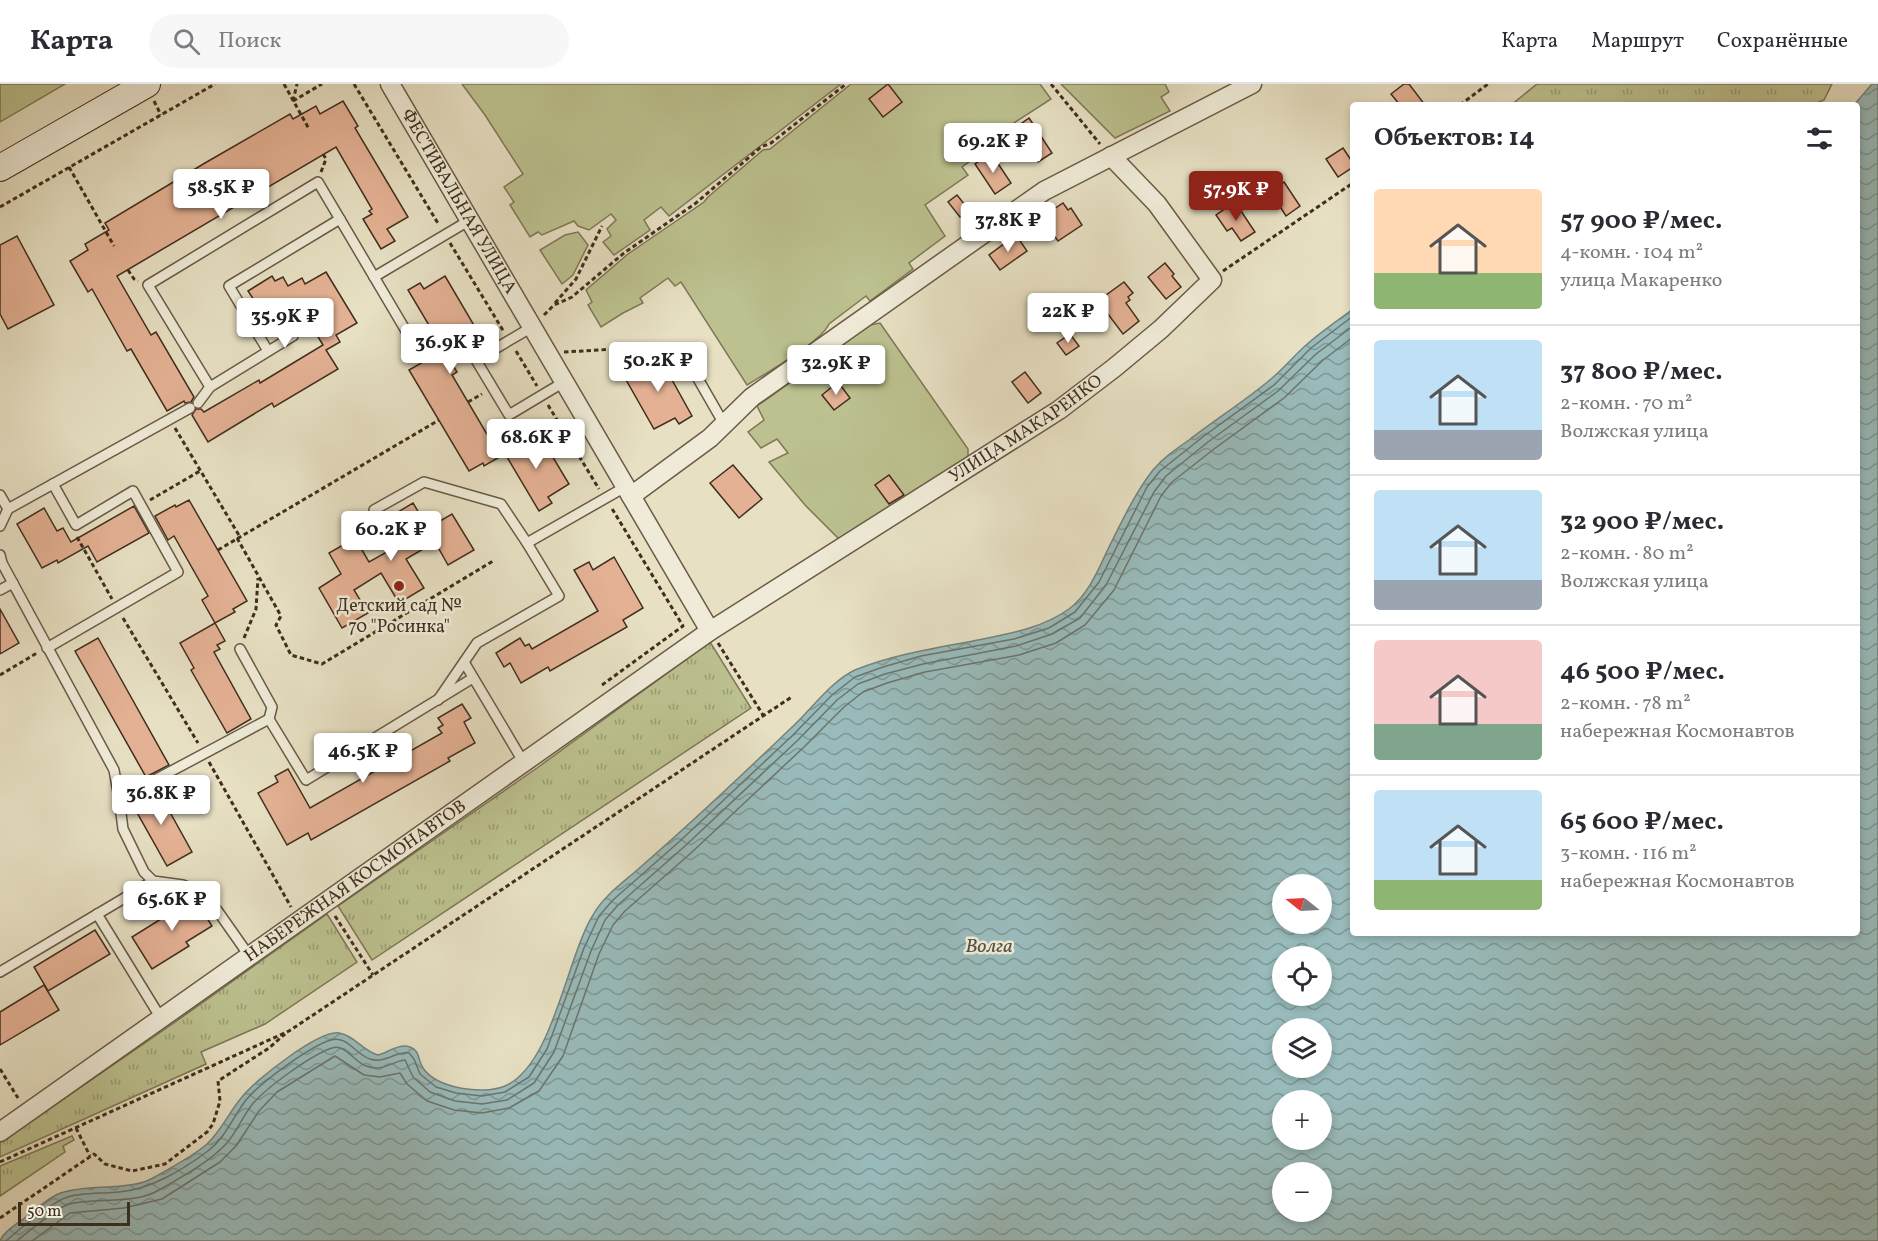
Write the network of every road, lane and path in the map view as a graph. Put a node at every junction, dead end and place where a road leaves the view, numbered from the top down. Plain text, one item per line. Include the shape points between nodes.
1 (147, 84) edge
2 (215, 84) edge
3 (284, 84) edge
4 (297, 84) edge
5 (322, 84) edge
6 (354, 84) edge
7 (390, 84) edge
8 (846, 84) edge
9 (1051, 84) edge
10 (1252, 84) edge
11 (1488, 84) edge
12 (293, 100) junction
13 (1464, 102) edge
14 (309, 129) dead end
15 (323, 154) dead end
16 (1111, 156) junction
17 (69, 167) junction
18 (0, 168) edge
19 (318, 182) junction
20 (1350, 185) edge
21 (0, 207) edge
22 (340, 219) junction
23 (470, 220) junction
24 (602, 226) dead end
25 (445, 235) junction
26 (114, 246) dead end
27 (374, 277) junction
28 (1212, 280) junction
29 (554, 305) junction
30 (532, 327) junction
31 (293, 336) dead end
32 (409, 336) dead end
33 (509, 340) junction
34 (268, 351) junction
35 (548, 353) junction
36 (693, 370) joint
37 (564, 382) junction
38 (210, 387) junction
39 (493, 387) junction
40 (542, 395) junction
41 (468, 402) dead end
42 (170, 419) junction
43 (439, 420) dead end
44 (724, 424) junction
45 (200, 471) junction
46 (53, 484) junction
47 (628, 491) junction
48 (0, 495) edge
49 (606, 499) junction
50 (141, 505) junction
51 (8, 509) junction
52 (374, 510) dead end
53 (76, 525) junction
54 (0, 526) edge
55 (238, 538) junction
56 (528, 543) junction
57 (218, 550) dead end
58 (0, 555) edge
59 (493, 561) dead end
60 (258, 576) junction
61 (12, 583) junction
62 (0, 590) edge
63 (117, 607) junction
64 (710, 631) junction
65 (47, 648) junction
66 (240, 649) joint
67 (464, 662) junction
68 (0, 675) edge
69 (473, 678) junction
70 (599, 687) dead end
71 (793, 696) dead end
72 (438, 700) junction
73 (763, 715) junction
74 (269, 718) junction
75 (205, 753) junction
76 (524, 763) junction
77 (119, 798) junction
78 (153, 881) junction
79 (282, 913) dead end
80 (97, 914) junction
81 (338, 920) dead end
82 (250, 957) junction
83 (0, 972) edge
84 (373, 975) junction
85 (162, 1020) junction
86 (289, 1031) junction
87 (0, 1069) edge
88 (18, 1098) dead end
89 (76, 1128) junction
90 (0, 1132) edge
91 (90, 1156) junction
92 (0, 1162) edge
93 (0, 1218) edge

1 - 18 street
2 - 17 path
3 - 12 path
4 - 12 path
5 - 12 path
6 - 25 path
7 - 23 street, ФЕСТИВАЛЬНАЯ УЛИЦА
8 - 29 path via 572,297
9 - 16 path
10 - 16 street
11 - 13 path
12 - 14 path
15 - 19 path via 326,159
16 - 28 street via 1156,204
16 - 44 street via 1044,191 1000,221 752,397
17 - 21 path
17 - 26 path
19 - 22 lane
19 - 38 lane via 148,285
20 - 28 path
22 - 27 lane
22 - 34 lane via 229,286
23 - 25 lane
23 - 30 street, ФЕСТИВАЛЬНАЯ УЛИЦА
24 - 29 path via 576,279
25 - 27 lane
25 - 33 path
27 - 32 lane
28 - 64 street, УЛИЦА МАКАРЕНКО via 1161,329 1059,410
29 - 30 path
30 - 33 lane
30 - 35 street, ФЕСТИВАЛЬНАЯ УЛИЦА
31 - 34 lane
33 - 39 lane via 476,360
33 - 40 path
34 - 38 lane
35 - 36 path via 652,347
35 - 37 street, ФЕСТИВАЛЬНАЯ УЛИЦА
36 - 44 lane
37 - 40 lane
37 - 47 street, ФЕСТИВАЛЬНАЯ УЛИЦА
38 - 42 lane via 194,406
39 - 40 lane via 509,415
39 - 41 path
40 - 49 path
42 - 45 path
42 - 46 lane
43 - 55 path
44 - 47 street via 710,438
45 - 50 path
45 - 55 path
46 - 51 lane
46 - 53 lane
47 - 49 lane
47 - 64 street, ФЕСТИВАЛЬНАЯ УЛИЦА
48 - 51 lane
49 - 56 lane
49 - 70 path via 683,626
50 - 53 lane via 133,491
50 - 63 lane via 178,572
51 - 54 lane
52 - 56 lane via 424,482 501,504
53 - 63 path via 75,533
55 - 57 path
55 - 60 path
56 - 67 lane via 559,596 477,643
58 - 61 lane
59 - 60 path via 322,664 291,655 276,625 280,615
60 - 66 path via 256,609
61 - 62 lane
61 - 65 lane
63 - 65 lane
63 - 75 path
64 - 73 path
64 - 76 street, НАБЕРЕЖНАЯ КОСМОНАВТОВ
65 - 68 path
65 - 77 lane via 114,770
66 - 74 lane via 272,707
67 - 69 lane
67 - 72 lane
69 - 72 lane
69 - 76 lane
71 - 73 path
72 - 74 lane via 306,780
73 - 84 path
74 - 75 lane
75 - 77 lane
75 - 79 path via 291,907
76 - 82 street, НАБЕРЕЖНАЯ КОСМОНАВТОВ
77 - 78 lane via 123,829 144,872
78 - 80 lane
78 - 82 lane via 200,892
80 - 83 lane
80 - 85 lane
81 - 84 path
82 - 85 street, НАБЕРЕЖНАЯ КОСМОНАВТОВ
84 - 86 path
85 - 90 street, НАБЕРЕЖНАЯ КОСМОНАВТОВ
86 - 89 path
86 - 91 path via 218,1081 220,1101 213,1124 165,1164 132,1172 105,1164 94,1154
87 - 88 path
89 - 91 path
89 - 92 path
91 - 93 path

